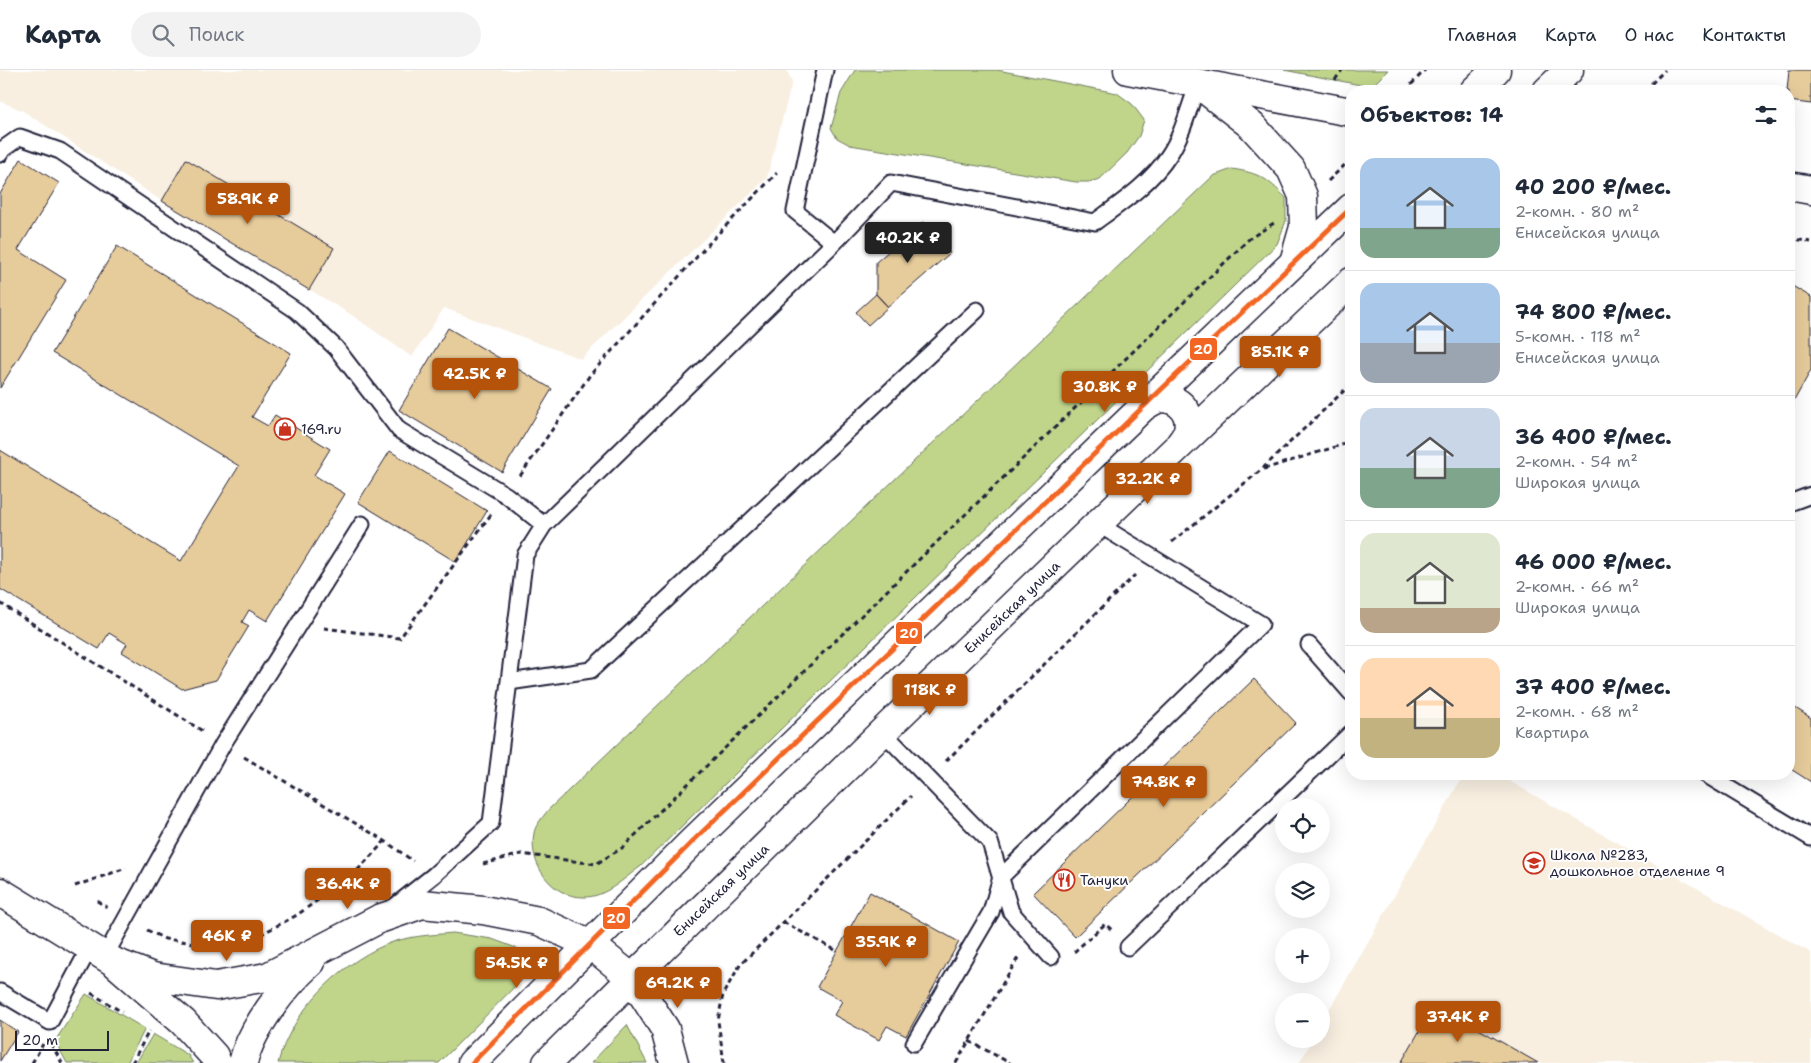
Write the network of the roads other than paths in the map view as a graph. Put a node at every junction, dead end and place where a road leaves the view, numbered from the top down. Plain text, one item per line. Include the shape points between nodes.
1 (825, 70) edge
2 (1128, 70) edge
3 (1496, 70) edge
4 (1569, 70) edge
5 (1198, 84) junction
6 (1480, 85) edge
7 (1553, 85) edge
8 (1345, 111) edge
9 (0, 154) edge
10 (1795, 187) edge
11 (1811, 190) edge
12 (1345, 214) edge
13 (834, 243) junction
14 (1294, 262) junction
15 (1345, 288) edge
16 (977, 310) dead end
17 (1143, 406) junction
18 (1180, 444) junction
19 (1811, 495) edge
20 (1795, 501) edge
21 (362, 524) dead end
22 (1098, 524) junction
23 (544, 525) junction
24 (1308, 645) dead end
25 (509, 682) junction
26 (1345, 686) edge
27 (883, 732) junction
28 (1345, 739) edge
29 (1714, 780) edge
30 (1811, 838) edge
31 (1001, 877) junction
32 (0, 892) edge
33 (379, 919) junction
34 (337, 939) junction
35 (591, 945) junction
36 (1128, 947) road end
37 (103, 955) junction
38 (1051, 957) road end
39 (632, 978) junction
40 (0, 992) edge
41 (914, 1043) dead end
42 (217, 1063) edge
43 (243, 1063) edge
44 (472, 1063) edge
45 (547, 1063) edge
46 (674, 1063) edge

1 - 13 lane via 795,211
2 - 5 main road
3 - 6 main road
4 - 7 main road
5 - 8 main road
5 - 13 lane via 1169,155 1123,202 1095,222 891,183
5 - 14 main road via 1252,126 1291,169 1303,196 1304,227
9 - 23 lane via 20,137 60,151 297,311 336,348 399,430 506,495
10 - 11 main road
12 - 14 main road
13 - 23 lane
14 - 17 main road
15 - 18 main road, Енисейская улица
16 - 25 lane via 591,670
17 - 18 main road via 1159,398 1173,400 1185,408 1189,418 1188,431
17 - 35 main road via 652,881
18 - 22 main road, Енисейская улица
19 - 20 lane
21 - 37 lane via 223,744 126,920
22 - 27 main road, Енисейская улица
22 - 31 lane via 1261,624
23 - 25 lane via 525,555
24 - 26 lane
25 - 33 lane via 491,823 434,876
27 - 31 lane via 990,842
27 - 39 main road, Енисейская улица
28 - 36 lane
29 - 30 lane
31 - 38 lane via 1011,912
31 - 41 lane via 991,912
32 - 37 main road
33 - 34 main road
33 - 35 main road via 422,904 483,910 539,921
34 - 37 main road via 267,977 216,986 153,977
34 - 43 main road via 298,974 267,1012
35 - 39 main road
35 - 44 main road
37 - 40 lane via 50,1022
37 - 42 main road via 183,1022
39 - 45 main road, Енисейская улица
39 - 46 main road via 665,1029

